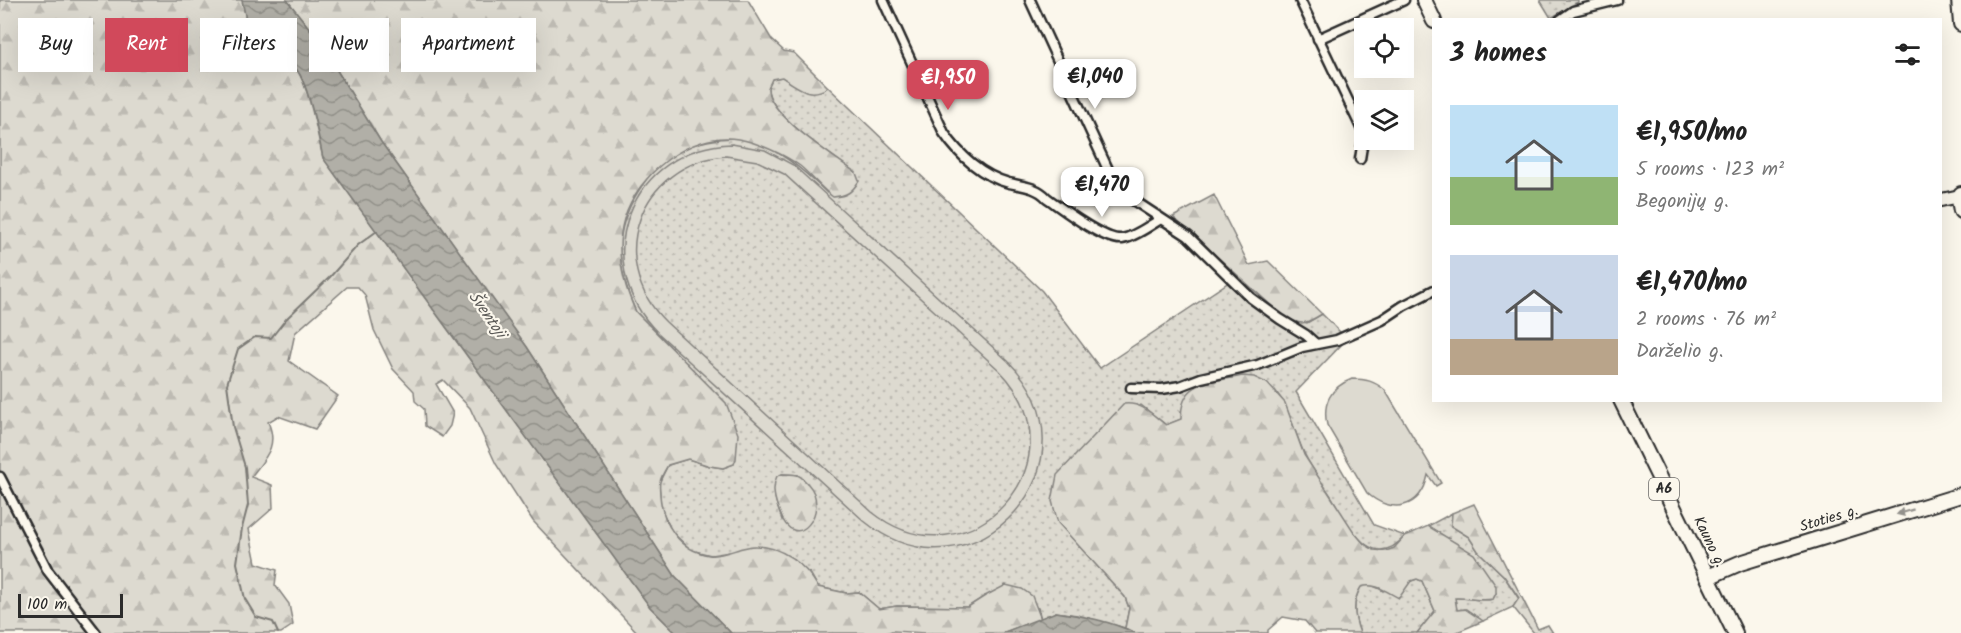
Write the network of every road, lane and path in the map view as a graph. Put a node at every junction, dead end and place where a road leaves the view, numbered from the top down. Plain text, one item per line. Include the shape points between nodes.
1 (883, 0) edge
2 (1030, 0) edge
3 (1300, 0) edge
4 (1404, 0) edge
5 (1424, 0) edge
6 (1617, 0) edge
7 (1959, 0) edge
8 (1433, 18) edge
9 (1563, 18) edge
10 (1961, 24) edge
11 (1318, 39) junction
12 (1360, 159) dead end
13 (1942, 200) edge
14 (1960, 203) edge
15 (1942, 206) edge
16 (1161, 219) junction
17 (1432, 291) edge
18 (1316, 344) junction
19 (1131, 388) dead end
20 (1622, 402) edge
21 (0, 477) edge
22 (1961, 495) edge
23 (1708, 577) junction
24 (96, 633) edge
25 (1734, 633) edge

1 - 16 street via 944,133 968,160 994,177 1042,193 1113,238 1127,238
2 - 16 street via 1111,176 1127,196
3 - 11 street
4 - 11 street
5 - 8 main road
6 - 9 street via 1573,11
7 - 10 main road
11 - 12 street via 1364,134
13 - 14 street
14 - 15 street
16 - 18 street via 1188,236 1251,298
17 - 18 street via 1382,320 1337,340
18 - 19 street via 1180,386
20 - 23 main road, Kauno g. / A6
21 - 24 street via 48,571
22 -> 23 main road, Stoties g. via 1740,563
23 - 25 main road, Kauno g. / A6

